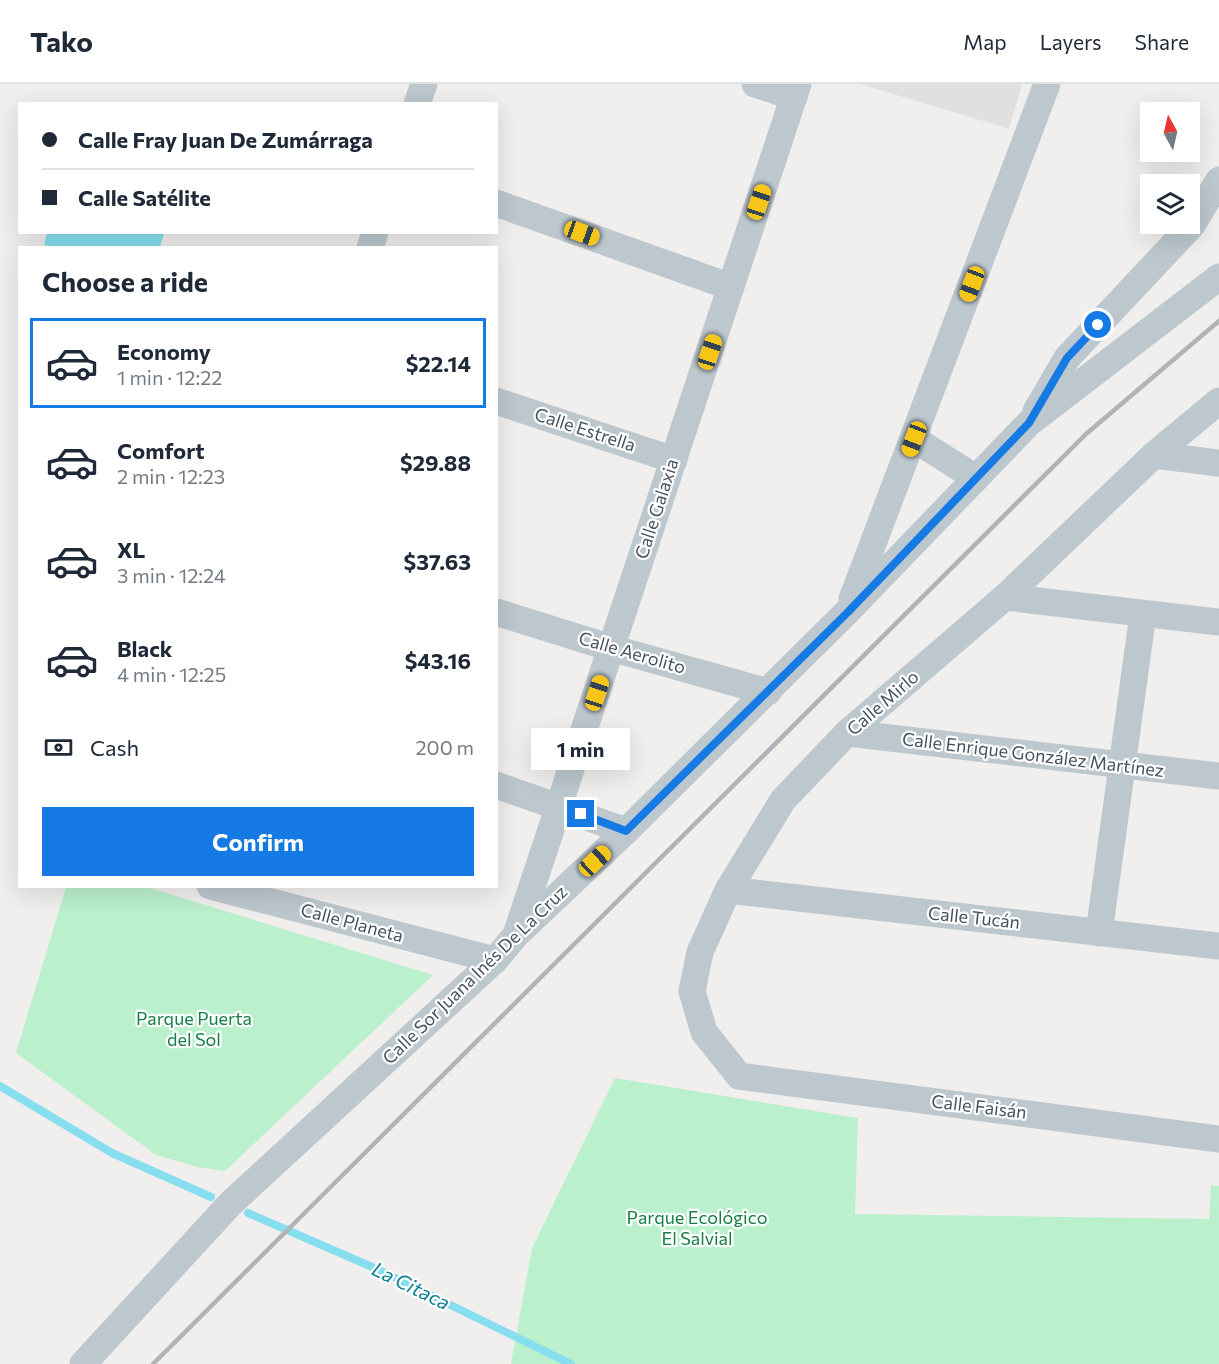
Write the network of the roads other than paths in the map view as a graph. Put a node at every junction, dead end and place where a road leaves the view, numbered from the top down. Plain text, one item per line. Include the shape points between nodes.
1 (424, 84) edge
2 (755, 84) edge
3 (1047, 84) edge
4 (796, 91) edge
5 (418, 102) edge
6 (1219, 180) edge
7 (498, 204) edge
8 (1219, 277) edge
9 (731, 287) junction
10 (1219, 401) edge
11 (498, 402) edge
12 (1029, 423) junction
13 (914, 439) junction
14 (1154, 455) junction
15 (674, 460) junction
16 (1219, 463) edge
17 (976, 478) junction
18 (1005, 597) junction
19 (848, 612) junction
20 (498, 613) edge
21 (1143, 614) junction
22 (1219, 622) edge
23 (611, 648) junction
24 (768, 692) junction
25 (847, 733) junction
26 (1122, 764) junction
27 (1219, 776) edge
28 (498, 786) edge
29 (559, 806) junction
30 (626, 831) junction
31 (218, 888) edge
32 (728, 890) junction
33 (1099, 933) junction
34 (516, 935) junction
35 (1219, 946) edge
36 (495, 960) junction
37 (739, 1076) joint
38 (1219, 1139) edge
39 (83, 1364) edge

1 - 5 street
2 - 4 street
3 - 13 street
4 - 9 street, Calle Galaxia
6 - 12 street via 1192,225 1067,358
7 - 9 street
8 - 12 street, Calle Sor Juana Inés De La Cruz
9 - 15 street, Calle Galaxia
10 - 14 street, Calle Mirlo
11 - 15 street, Calle Estrella
12 - 17 street, Calle Sor Juana Inés De La Cruz
13 - 17 street
13 - 19 street
14 - 16 street
14 - 18 street, Calle Mirlo
15 - 23 street, Calle Galaxia
17 - 19 street, Calle Sor Juana Inés De La Cruz
18 - 21 street
18 - 25 street, Calle Mirlo
19 - 24 street, Calle Sor Juana Inés De La Cruz
20 - 23 street, Calle Aerolito
21 - 22 street
21 - 26 street
23 - 24 street, Calle Aerolito
23 - 29 street, Calle Galaxia
24 - 30 street, Calle Sor Juana Inés De La Cruz
25 - 26 street, Calle Enrique González Martínez
25 - 32 street, Calle Mirlo via 783,800
26 - 27 street, Calle Enrique González Martínez
26 - 33 street
28 - 29 street
29 - 30 street
29 - 34 street, Calle Galaxia
30 - 34 street, Calle Sor Juana Inés De La Cruz
31 - 36 street, Calle Planeta
32 - 33 street, Calle Tucán
32 - 37 street, Calle Mirlo via 700,952 693,991 704,1032
33 - 35 street, Calle Tucán
34 - 36 street, Calle Sor Juana Inés De La Cruz
36 - 39 street, Calle Sor Juana Inés De La Cruz via 230,1204
37 - 38 street, Calle Faisán

